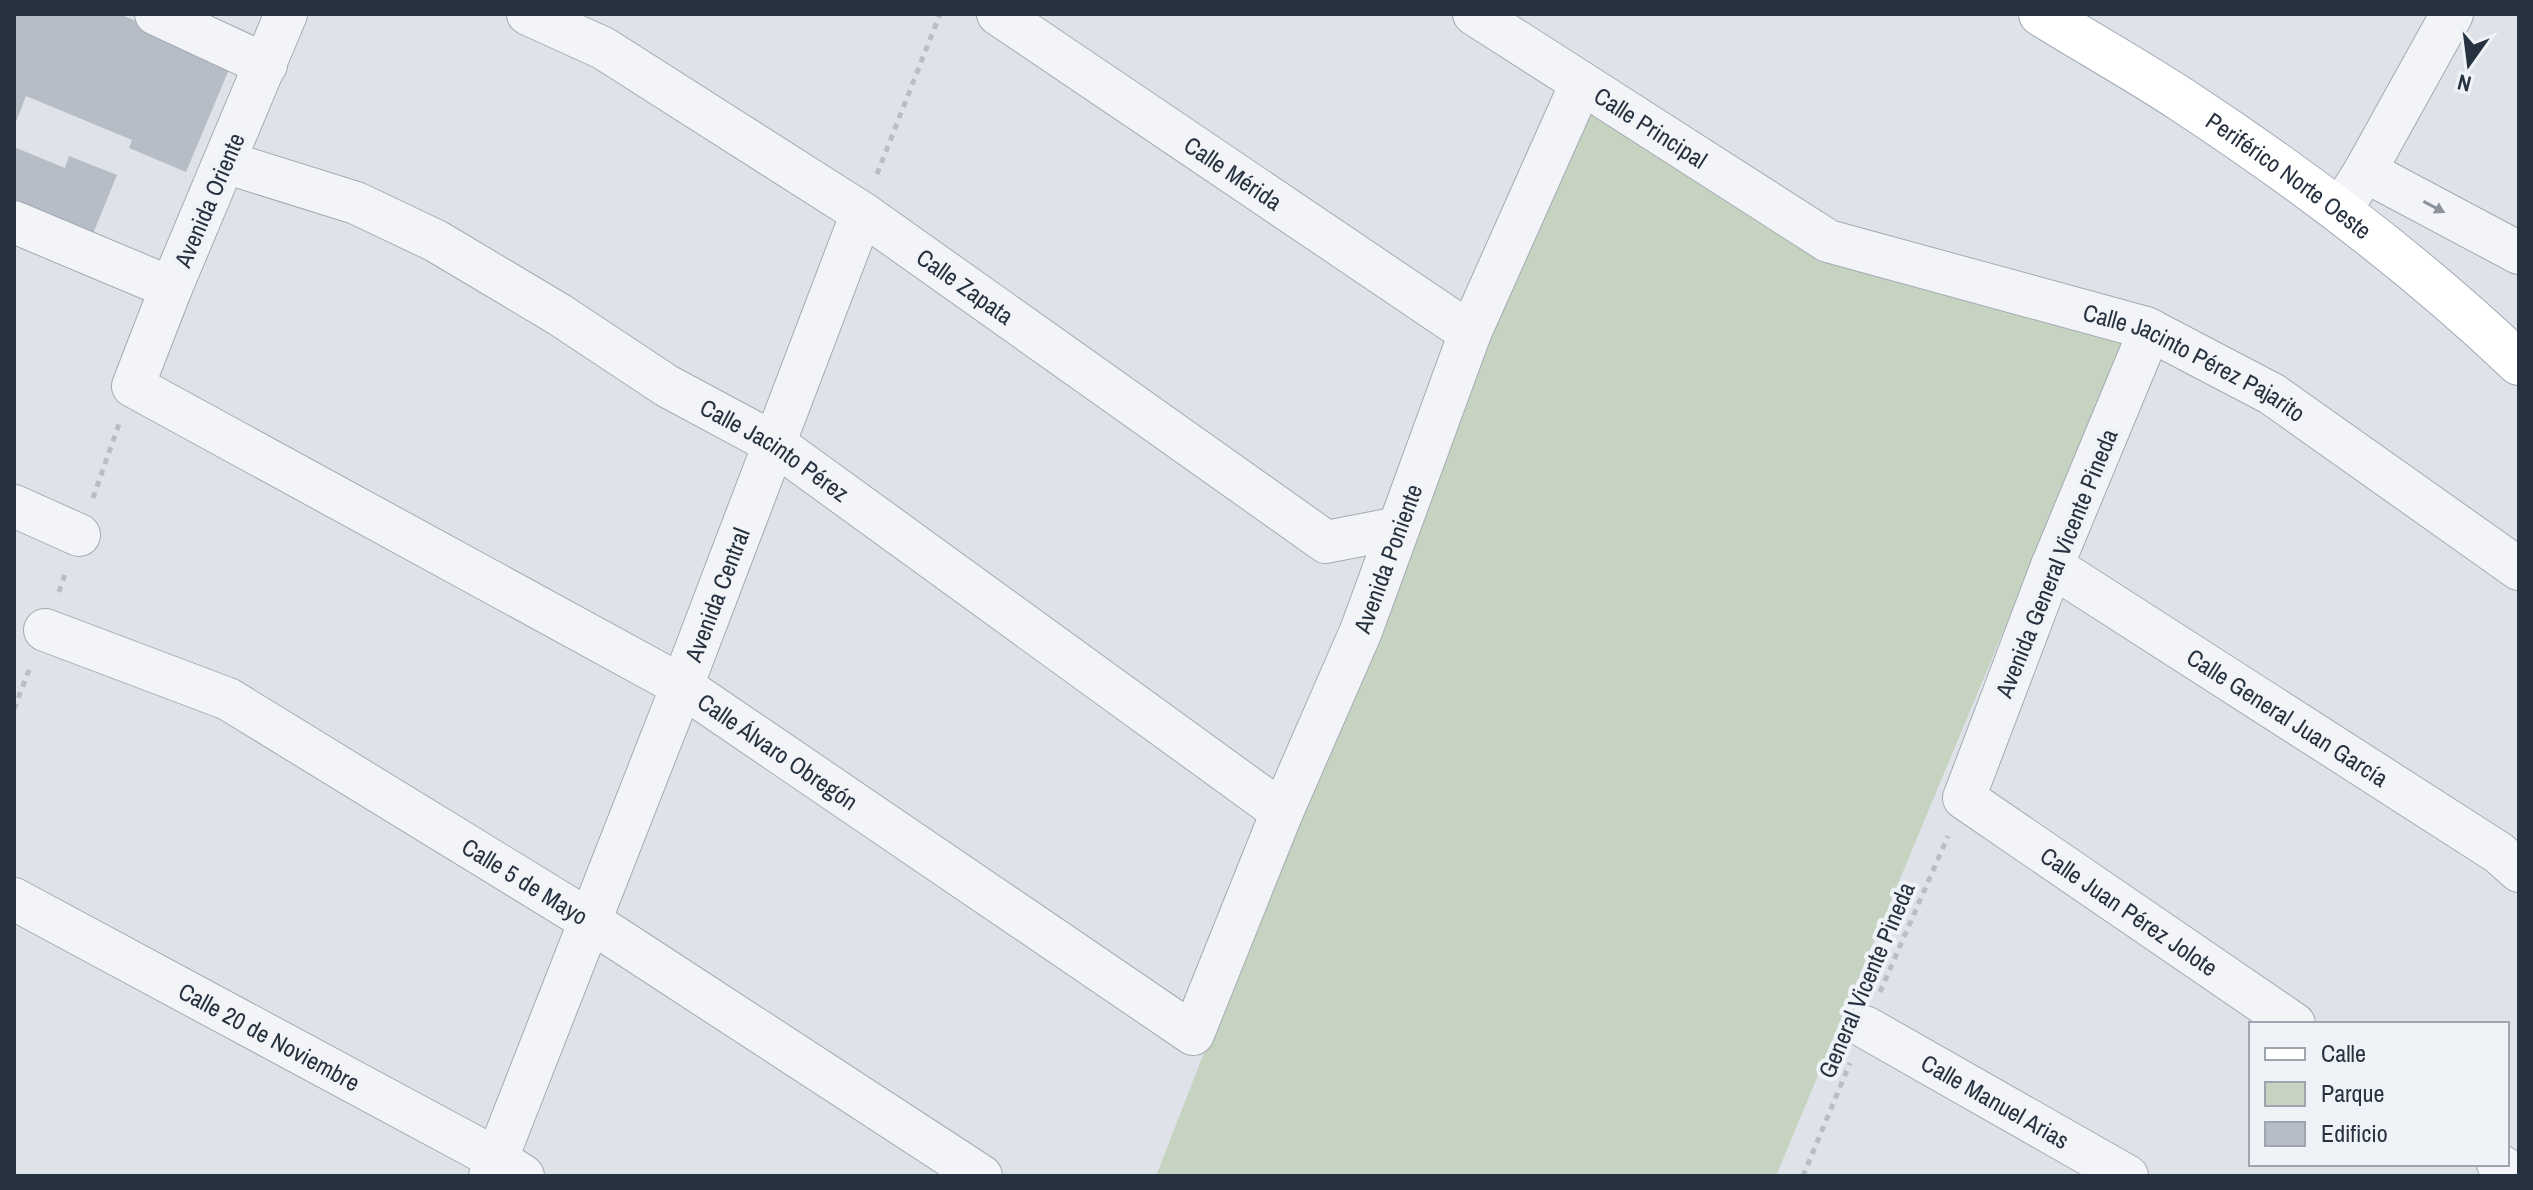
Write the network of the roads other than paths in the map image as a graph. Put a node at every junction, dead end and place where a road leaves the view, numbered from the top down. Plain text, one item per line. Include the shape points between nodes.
1 (156, 14) edge
2 (286, 14) edge
3 (528, 14) edge
4 (998, 14) edge
5 (1474, 14) edge
6 (2041, 14) edge
7 (2452, 14) edge
8 (266, 65) junction
9 (1581, 84) junction
10 (225, 162) junction
11 (2365, 171) junction
12 (2340, 211) junction
13 (862, 213) junction
14 (14, 222) edge
15 (1828, 241) joint
16 (2519, 253) edge
17 (171, 288) junction
18 (2150, 330) junction
19 (1470, 333) junction
20 (2519, 363) edge
21 (133, 386) joint
22 (775, 444) junction
23 (14, 506) edge
24 (1398, 528) junction
25 (79, 535) dead end
26 (2052, 566) junction
27 (2519, 569) edge
28 (45, 630) dead end
29 (682, 686) junction
30 (1964, 798) joint
31 (1282, 812) junction
32 (2519, 871) edge
33 (14, 899) edge
34 (590, 921) junction
35 (2291, 1022) edge
36 (1865, 1027) road end
37 (1193, 1034) joint
38 (504, 1170) edge
39 (981, 1176) edge
40 (2127, 1176) edge

1 - 8 street
2 - 8 street, Avenida Oriente
3 - 13 street, Calle Zapata via 603,48
4 - 19 street, Calle Mérida
5 - 9 street, Calle Principal
6 - 12 main road, Periférico Norte Oeste via 2179,98
7 - 11 street
8 - 10 street, Avenida Oriente
9 - 15 street, Calle Principal
9 - 19 street, Avenida Poniente
10 - 17 street, Avenida Oriente
10 - 22 street, Calle Jacinto Pérez via 356,203 436,241 667,386
11 - 12 street
11 -> 16 street
12 - 20 main road, Periférico Norte Oeste
13 - 22 street, Avenida Central
13 - 24 street, Calle Zapata via 1326,542
14 - 17 street
15 - 18 street, Calle Jacinto Pérez Pajarito
17 - 21 street, Avenida Oriente
18 - 26 street, Avenida General Vicente Pineda
18 - 27 street, Calle Jacinto Pérez Pajarito via 2272,394
19 - 24 street, Avenida Poniente
21 - 29 street, Calle Álvaro Obregón
22 - 29 street, Avenida Central
22 - 31 street, Calle Jacinto Pérez
23 - 25 street
24 - 31 street, Avenida Poniente via 1361,631
26 - 30 street, Avenida General Vicente Pineda
26 - 32 street, Calle General Juan García via 2499,853
28 - 34 street, Calle 5 de Mayo via 228,699
29 - 34 street, Avenida Central
29 - 37 street, Calle Álvaro Obregón
30 - 35 street, Calle Juan Pérez Jolote
31 - 37 street, Avenida Poniente
33 - 38 street, Calle 20 de Noviembre
34 - 38 street, Avenida Central
34 - 39 street, Calle 5 de Mayo
36 - 40 street, Calle Manuel Arias

